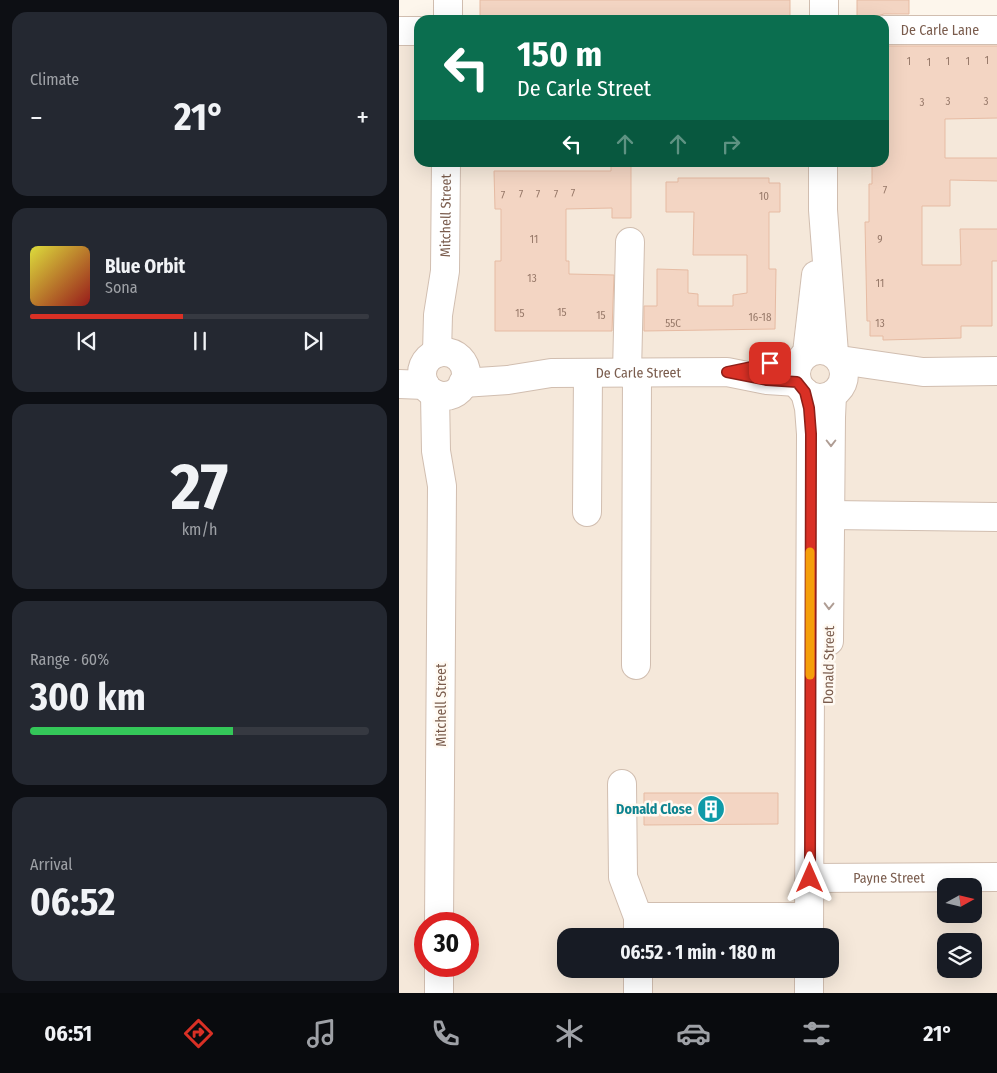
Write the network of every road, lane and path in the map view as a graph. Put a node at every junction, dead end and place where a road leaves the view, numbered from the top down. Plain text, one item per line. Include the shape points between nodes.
1 (448, 0) edge
2 (824, 0) edge
3 (448, 15) edge
4 (824, 15) edge
5 (889, 30) edge
6 (997, 30) edge
7 (399, 31) edge
8 (414, 31) edge
9 (446, 167) edge
10 (823, 167) edge
11 (823, 210) junction
12 (630, 242) dead end
13 (997, 371) edge
14 (802, 372) junction
15 (588, 373) junction
16 (632, 373) junction
17 (837, 373) junction
18 (435, 374) edge
19 (587, 512) dead end
20 (830, 515) junction
21 (997, 517) edge
22 (636, 665) dead end
23 (622, 784) dead end
24 (818, 877) junction
25 (997, 877) edge
26 (439, 912) edge
27 (638, 926) edge
28 (726, 928) edge
29 (815, 928) edge
30 (439, 977) edge
31 (638, 978) edge
32 (809, 978) edge
33 (827, 978) edge
34 (439, 993) edge
35 (638, 993) edge
36 (809, 993) edge
37 (827, 993) edge

1 - 3 street
2 - 4 street
5 - 6 street, De Carle Lane
7 - 8 street
9 - 18 street, Mitchell Street via 445,271 438,315
10 - 11 street, Donald Street
11 - 14 street, Donald Street
11 - 17 street, Donald Street
12 - 16 street
13 - 17 street
14 - 16 street, De Carle Street via 770,363 727,372
14 - 17 street via 820,349
14 - 17 street via 818,398
14 - 24 street, Donald Street via 811,434
15 - 16 street, De Carle Street
15 - 18 street, De Carle Street via 551,373 508,380
15 - 19 street
16 - 22 street
17 -> 20 street, Donald Street via 831,417
18 - 26 street, Mitchell Street via 436,451 442,486
20 - 21 street
20 -> 24 street, Donald Street
23 - 27 street via 623,877
24 - 25 street, Payne Street
24 - 29 street, Donald Street
27 - 28 street
30 - 34 street
31 - 35 street
32 - 36 street
33 - 37 street

